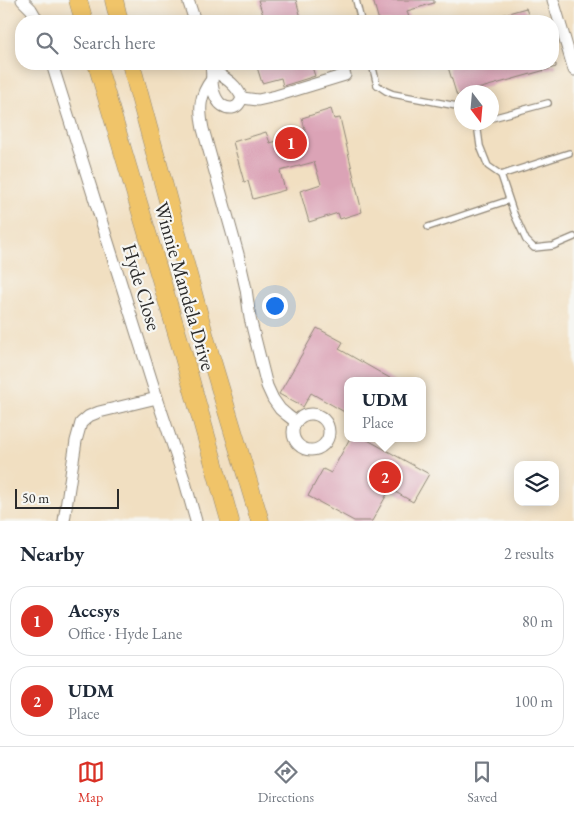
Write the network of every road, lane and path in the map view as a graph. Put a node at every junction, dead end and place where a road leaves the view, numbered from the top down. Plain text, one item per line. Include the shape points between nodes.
1 (22, 0) edge
2 (78, 0) edge
3 (114, 0) edge
4 (188, 0) edge
5 (356, 0) edge
6 (553, 0) edge
7 (34, 15) edge
8 (82, 15) edge
9 (118, 15) edge
10 (193, 15) edge
11 (360, 15) edge
12 (558, 15) edge
13 (559, 17) edge
14 (571, 50) edge
15 (54, 70) edge
16 (99, 70) edge
17 (133, 70) edge
18 (373, 70) edge
19 (574, 70) edge
20 (212, 71) edge
21 (345, 75) dead end
22 (242, 98) junction
23 (548, 103) dead end
24 (454, 105) edge
25 (499, 116) edge
26 (478, 130) edge
27 (569, 153) dead end
28 (501, 175) junction
29 (509, 200) junction
30 (428, 227) dead end
31 (574, 237) edge
32 (157, 398) junction
33 (296, 422) dead end
34 (64, 521) edge
35 (196, 521) edge
36 (230, 521) edge
37 (260, 521) edge

1 - 7 street
2 - 8 main road
3 - 9 main road
4 - 10 street
5 - 11 lane
6 - 12 street
13 - 14 street
14 - 19 street
15 - 32 street, Hyde Close
16 - 36 main road, Winnie Mandela Drive
17 - 37 main road, Winnie Mandela Drive via 206,341
18 - 24 lane via 377,85 386,91
20 - 22 street via 236,86
20 - 22 street via 215,95 220,104 234,108
20 - 33 street via 202,96 200,117 238,254 267,386 280,409
21 - 22 street via 276,96 258,100
23 - 25 lane
26 - 28 lane via 488,166
27 - 28 lane
28 - 29 lane
29 - 30 lane
29 - 31 lane via 526,240 534,248 553,246
32 - 34 street via 99,412 81,423
32 - 35 street, Hyde Close

